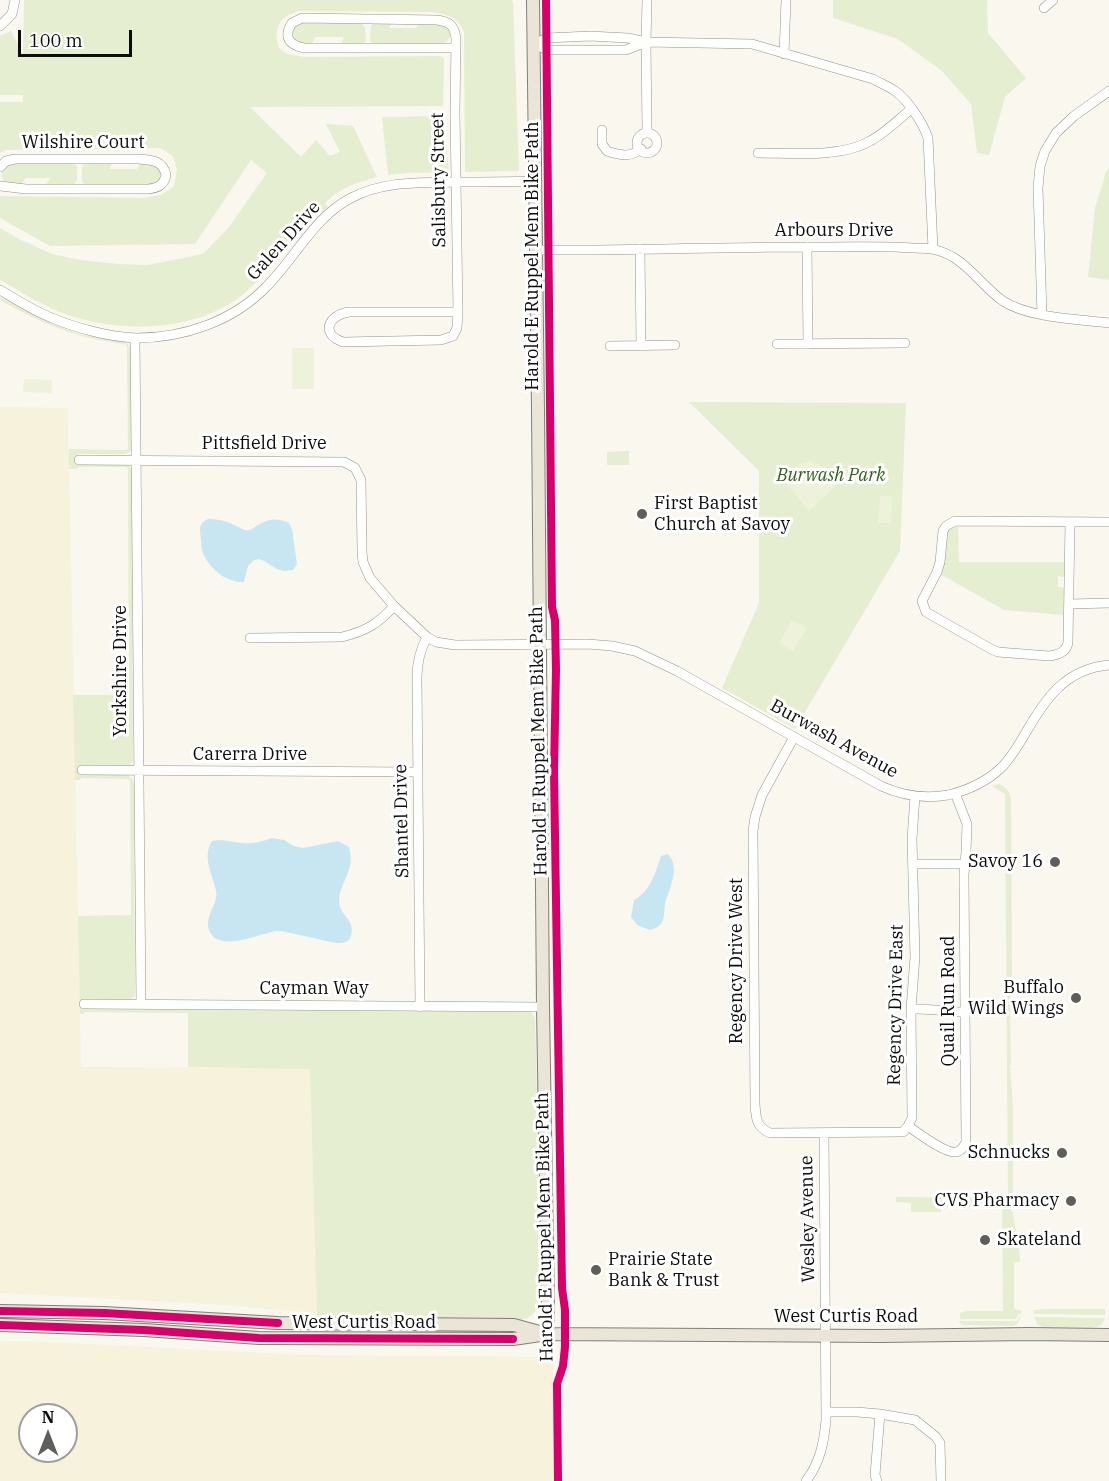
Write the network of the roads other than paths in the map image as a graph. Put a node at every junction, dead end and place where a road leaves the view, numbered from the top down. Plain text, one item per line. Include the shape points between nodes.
1 (15, 0) edge
2 (533, 0) edge
3 (646, 0) edge
4 (786, 0) edge
5 (1053, 0) edge
6 (1044, 8) dead end
7 (0, 26) edge
8 (590, 36) junction
9 (646, 42) junction
10 (534, 44) junction
11 (455, 48) junction
12 (590, 50) junction
13 (784, 54) junction
14 (1109, 91) edge
15 (911, 109) junction
16 (602, 130) dead end
17 (647, 133) junction
18 (641, 149) junction
19 (758, 153) dead end
20 (0, 167) edge
21 (534, 181) junction
22 (456, 182) junction
23 (0, 186) edge
24 (807, 246) junction
25 (640, 249) junction
26 (933, 249) junction
27 (536, 250) junction
28 (0, 290) edge
29 (458, 312) junction
30 (1042, 315) junction
31 (1109, 323) edge
32 (135, 338) junction
33 (905, 343) dead end
34 (777, 344) dead end
35 (808, 344) junction
36 (675, 345) dead end
37 (610, 346) dead end
38 (641, 346) junction
39 (79, 459) dead end
40 (137, 460) junction
41 (1070, 522) junction
42 (1109, 522) edge
43 (1109, 603) edge
44 (1070, 604) junction
45 (394, 606) junction
46 (427, 637) junction
47 (250, 638) dead end
48 (539, 645) junction
49 (1109, 664) edge
50 (794, 737) junction
51 (82, 770) dead end
52 (138, 770) junction
53 (418, 772) junction
54 (955, 793) junction
55 (915, 796) junction
56 (913, 864) junction
57 (964, 864) junction
58 (84, 1004) dead end
59 (141, 1004) junction
60 (420, 1007) junction
61 (543, 1008) junction
62 (911, 1009) junction
63 (965, 1012) junction
64 (908, 1126) junction
65 (824, 1133) junction
66 (0, 1311) edge
67 (0, 1325) edge
68 (547, 1334) junction
69 (826, 1335) junction
70 (1109, 1335) edge
71 (826, 1412) junction
72 (880, 1414) junction
73 (806, 1481) edge
74 (877, 1481) edge
75 (941, 1481) edge

1 - 7 street via 12,14
2 - 10 main road
3 - 9 street
4 - 13 street
5 - 6 street
8 - 9 street
8 - 10 street via 547,38
8 - 12 street
9 - 12 street via 626,50
9 - 13 street via 752,44
9 - 17 street
10 - 12 street via 547,50
10 - 21 main road
11 - 11 street, Salisbury Street via 304,48 291,42 287,32 292,23 302,18 438,20 451,24
11 - 22 street, Salisbury Street
13 - 15 street via 873,79 896,91
14 - 30 street via 1056,133 1040,166
15 - 19 street via 878,136 855,148
15 - 26 street via 928,138
16 - 18 street via 602,144 607,151 619,155
17 - 18 street via 639,139
17 - 18 street via 655,136 656,147 649,152
20 - 23 street, Wilshire Court via 15,159 145,160 158,163 166,175 159,186 148,189
21 - 22 street, Galen Drive
21 - 27 main road
22 - 29 street, Salisbury Street
22 - 32 street, Galen Drive via 392,184 351,198 321,220 267,286 243,306 217,321 184,332
24 - 25 street, Arbours Drive
24 - 26 street, Arbours Drive
24 - 35 street
25 - 27 street, Arbours Drive
25 - 38 street
26 - 30 street, Arbours Drive via 965,266 1005,302
27 - 48 main road
28 - 32 street, Galen Drive via 75,327
29 - 29 street, Salisbury Street via 341,313 332,320 330,331 343,342 449,339 458,328
30 - 31 street, Arbours Drive
32 - 40 street, Yorkshire Drive
33 - 35 street
34 - 35 street
36 - 38 street
37 - 38 street
39 - 40 street, Pittsfield Drive
40 - 45 street, Pittsfield Drive via 350,464 361,480 366,571
40 - 52 street, Yorkshire Drive
41 - 42 street
41 - 44 street
41 - 44 street via 950,523 943,531 937,572 922,601 926,612 991,650 1049,656 1068,646
43 - 44 street
45 - 46 street, Pittsfield Drive
45 - 47 street via 379,621 356,634
46 - 48 street, Pittsfield Drive via 455,645
46 - 53 street, Shantel Drive via 417,662
48 - 50 street, Burwash Avenue via 600,644 635,651 673,668
48 - 61 main road
49 - 54 street, Burwash Avenue via 1090,668 1059,686 1000,768 977,785
50 - 55 street, Burwash Avenue via 881,786
50 - 65 street, Regency Drive West via 762,795 753,831 754,1104 759,1126 770,1133
51 - 52 street, Carerra Drive
52 - 53 street, Carerra Drive
52 - 59 street, Yorkshire Drive
53 - 60 street, Shantel Drive
54 - 55 street, Burwash Avenue
54 - 57 street, Quail Run Road via 967,824
55 - 56 street, Regency Drive East
56 - 57 street
56 - 62 street, Regency Drive East via 915,957
57 - 63 street, Quail Run Road
58 - 59 street, Cayman Way
59 - 60 street, Cayman Way
60 - 61 street, Cayman Way
61 - 68 main road
62 - 63 street
62 - 64 street, Regency Drive East via 912,1118
63 - 64 street, Quail Run Road via 966,1142 957,1152 948,1151
64 - 65 street via 903,1132
65 - 69 street, Wesley Avenue
66 - 68 main road, West Curtis Road via 278,1323 514,1325
67 - 68 main road, West Curtis Road via 259,1338 513,1340
68 - 69 main road, West Curtis Road
69 - 70 main road, West Curtis Road
69 - 71 street, Wesley Avenue
71 - 72 street
71 - 73 street, Wesley Avenue via 821,1452
72 - 74 street
72 - 75 street via 915,1420 936,1437 940,1443

